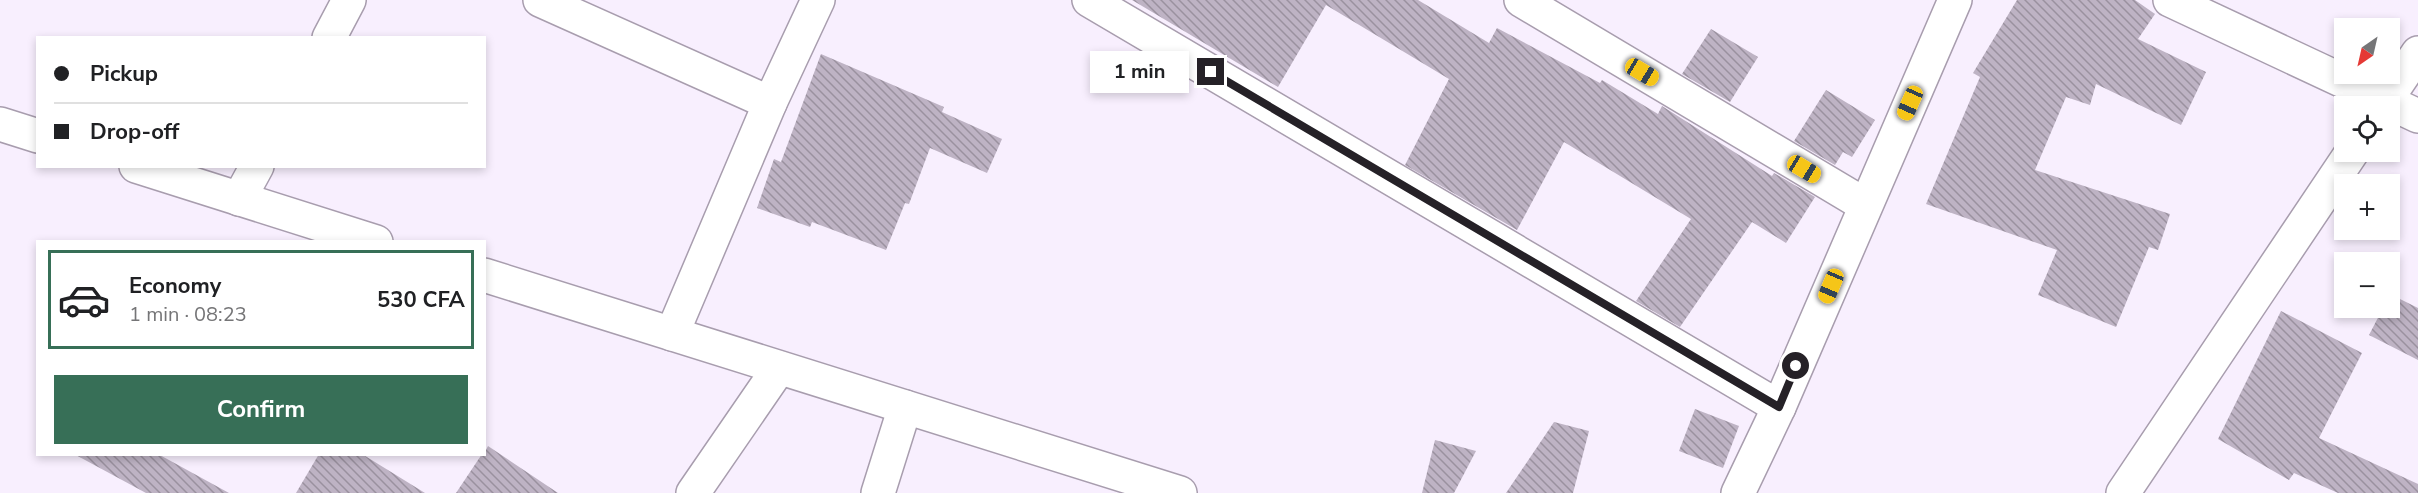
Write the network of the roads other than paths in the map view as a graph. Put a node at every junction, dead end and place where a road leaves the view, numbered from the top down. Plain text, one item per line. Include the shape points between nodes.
1 (349, 0) edge
2 (540, 0) edge
3 (818, 0) edge
4 (1089, 0) edge
5 (1521, 0) edge
6 (1955, 0) edge
7 (2170, 0) edge
8 (329, 36) edge
9 (2418, 53) edge
10 (2370, 96) edge
11 (2390, 96) edge
12 (770, 103) junction
13 (2400, 109) edge
14 (2418, 116) edge
15 (0, 124) edge
16 (36, 135) edge
17 (2345, 162) edge
18 (142, 168) edge
19 (256, 168) edge
20 (239, 199) junction
21 (1865, 205) junction
22 (370, 240) edge
23 (486, 276) edge
24 (672, 334) junction
25 (779, 368) junction
26 (905, 407) junction
27 (1779, 407) junction
28 (693, 493) edge
29 (878, 493) edge
30 (1180, 493) edge
31 (1738, 493) edge
32 (2123, 493) edge

1 - 8 street
2 - 12 street
3 - 12 street
4 - 27 street
5 - 21 street
6 - 21 street
7 - 10 street
9 - 11 street
12 - 24 street
13 - 14 street
15 - 16 street
17 - 32 street
18 - 20 street
19 - 20 street
20 - 22 street
21 - 27 street
23 - 24 street
24 - 25 street
25 - 26 street
25 - 28 street
26 - 29 street
26 - 30 street
27 - 31 street

